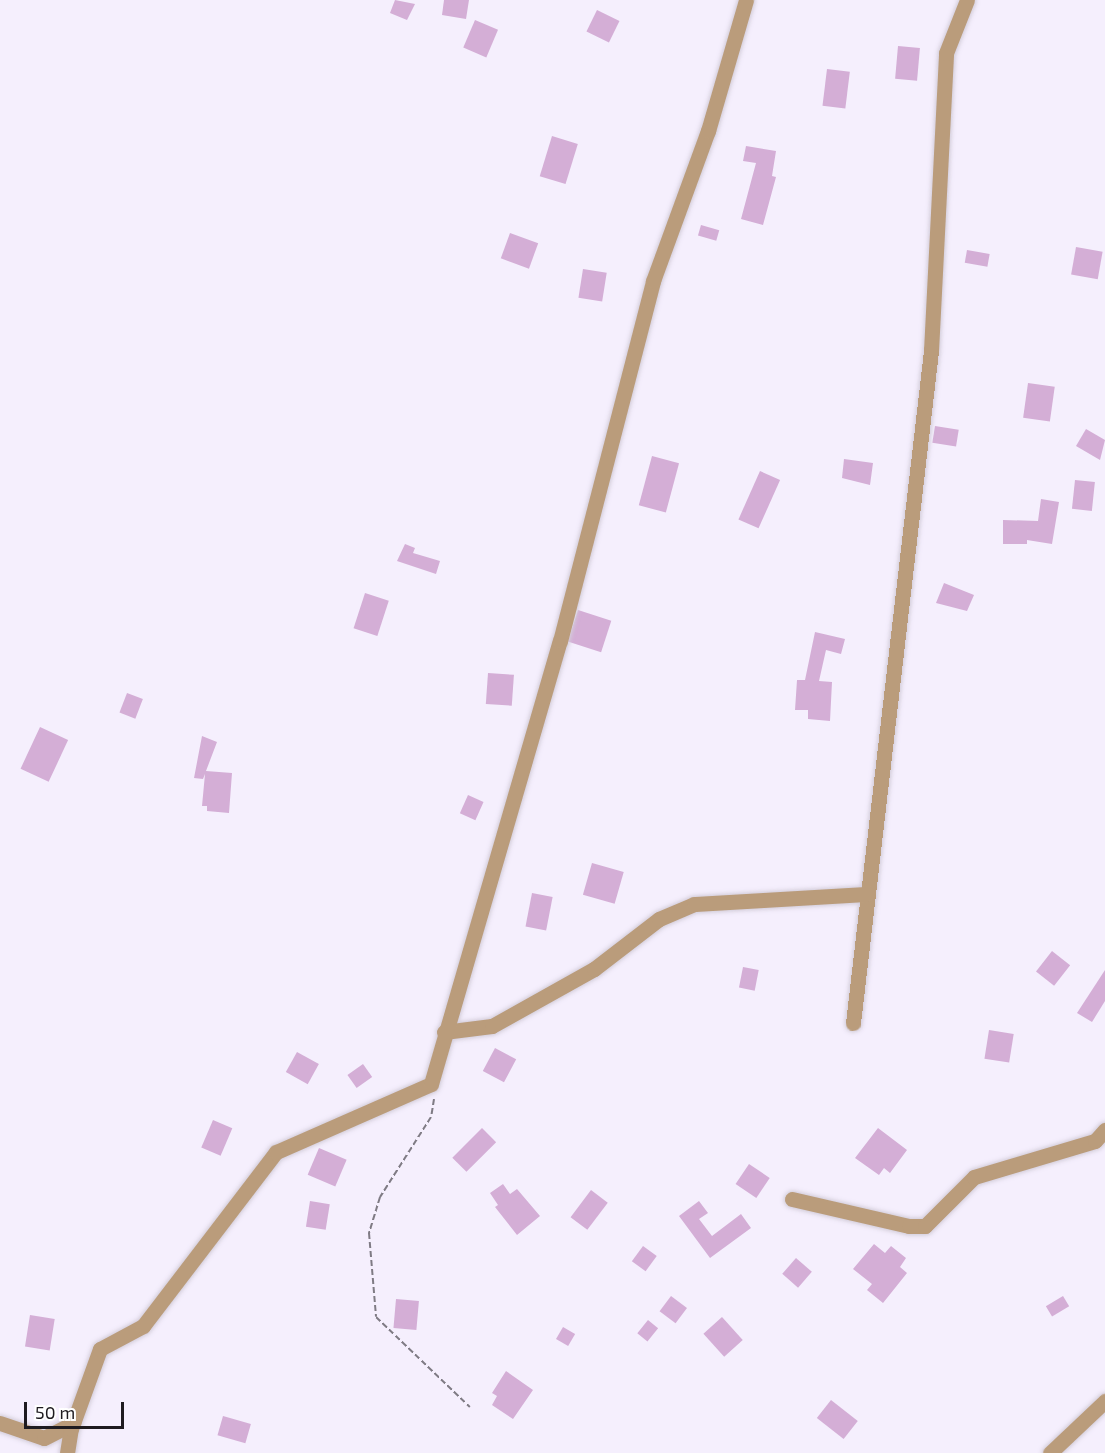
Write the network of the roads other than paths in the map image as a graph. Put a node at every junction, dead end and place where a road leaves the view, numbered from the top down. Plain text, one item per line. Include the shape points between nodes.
1 (746, 0) edge
2 (967, 0) edge
3 (867, 894) junction
4 (853, 1023) dead end
5 (444, 1032) junction
6 (1105, 1130) edge
7 (792, 1199) dead end
8 (1105, 1401) edge
9 (0, 1423) edge
10 (73, 1423) junction
11 (67, 1453) edge
12 (1050, 1453) edge

1 - 5 street via 708,131 653,280 560,641
2 - 3 street via 946,52 931,351
3 - 4 street
3 - 5 street via 694,904 659,919 594,969 492,1026
5 - 10 street via 431,1084 276,1152 144,1326 100,1349
6 - 7 street via 1095,1141 974,1177 925,1226 909,1226
8 - 12 street
9 - 10 street via 44,1438
10 - 11 street

